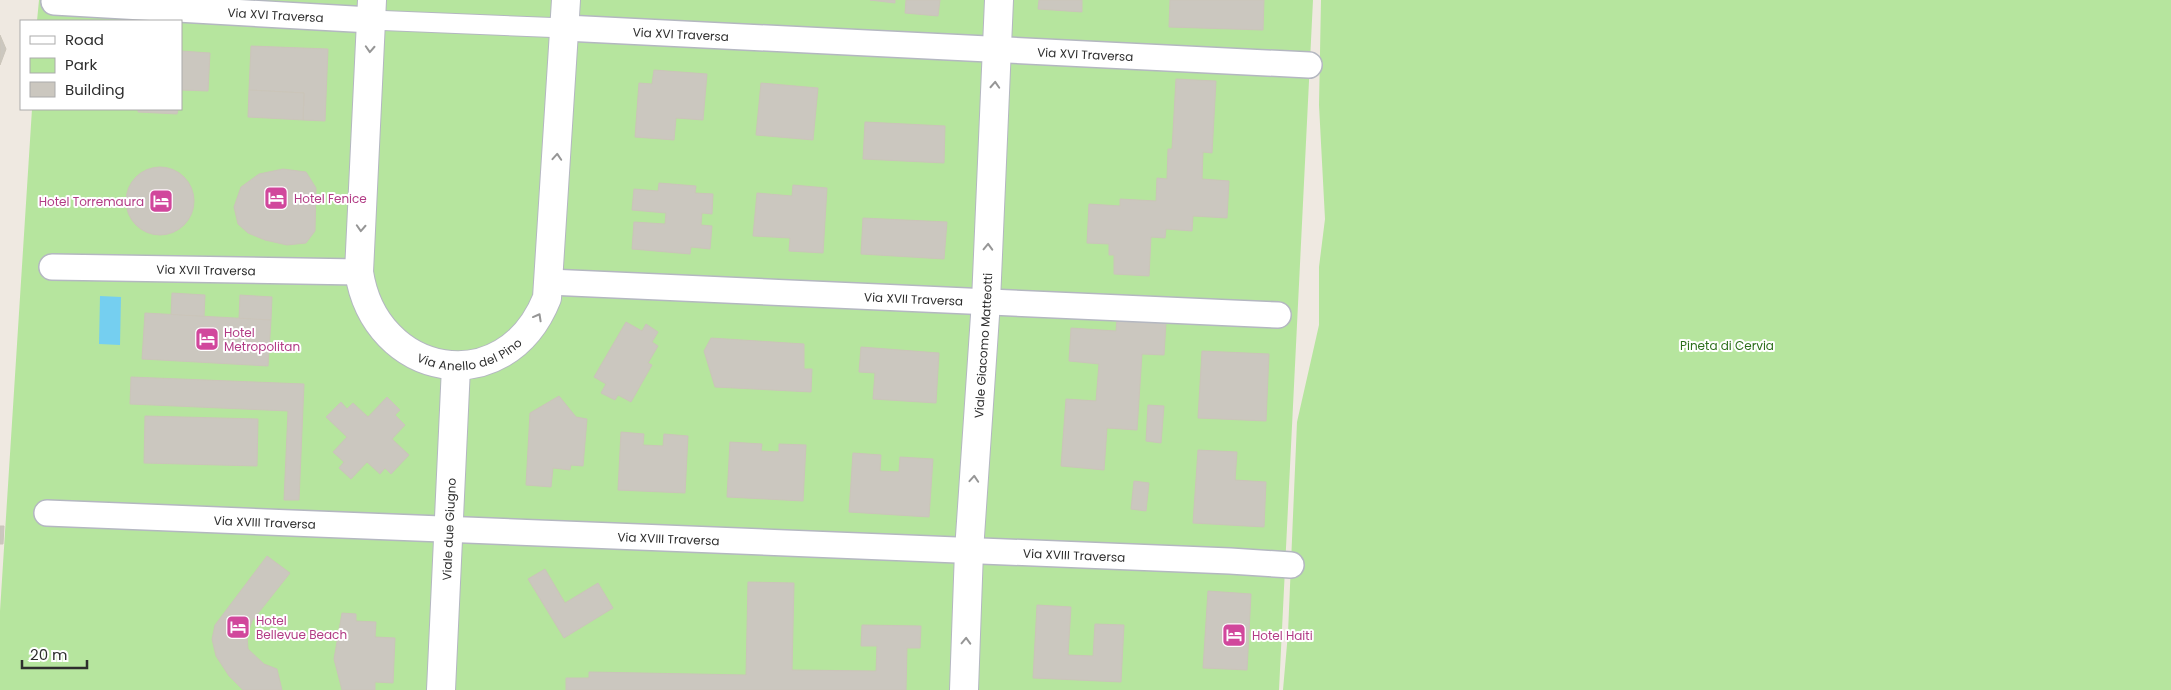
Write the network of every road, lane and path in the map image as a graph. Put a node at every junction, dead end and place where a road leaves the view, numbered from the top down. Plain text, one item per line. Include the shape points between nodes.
1 (566, 0) edge
2 (999, 0) edge
3 (54, 2) dead end
4 (371, 10) edge
5 (565, 28) junction
6 (997, 51) junction
7 (1309, 66) dead end
8 (52, 268) dead end
9 (359, 272) junction
10 (549, 282) junction
11 (986, 302) junction
12 (1278, 315) dead end
13 (456, 367) junction
14 (47, 512) dead end
15 (448, 528) junction
16 (969, 551) junction
17 (1291, 565) dead end
18 (441, 690) edge
19 (964, 690) edge

1 - 5 street, Via Anello del Pino
2 - 6 street, Viale Giacomo Matteotti
3 - 4 street, Via XVI Traversa
4 - 5 street, Via XVI Traversa
4 -> 9 street, Via Anello del Pino
5 - 6 street, Via XVI Traversa
10 -> 5 street, Via Anello del Pino
6 - 7 street, Via XVI Traversa
11 -> 6 street, Viale Giacomo Matteotti
8 - 9 street, Via XVII Traversa
9 - 13 street, Via Anello del Pino via 361,289 368,304 392,339 423,358
10 - 11 street, Via XVII Traversa
13 -> 10 street, Via Anello del Pino via 484,363 516,344 540,316
11 - 12 street, Via XVII Traversa
16 -> 11 street, Viale Giacomo Matteotti
13 - 15 street, Viale due Giugno
14 - 15 street, Via XVIII Traversa
15 - 16 street, Via XVIII Traversa
15 - 18 street, Viale due Giugno
16 - 17 street, Via XVIII Traversa
19 -> 16 street, Viale Giacomo Matteotti

